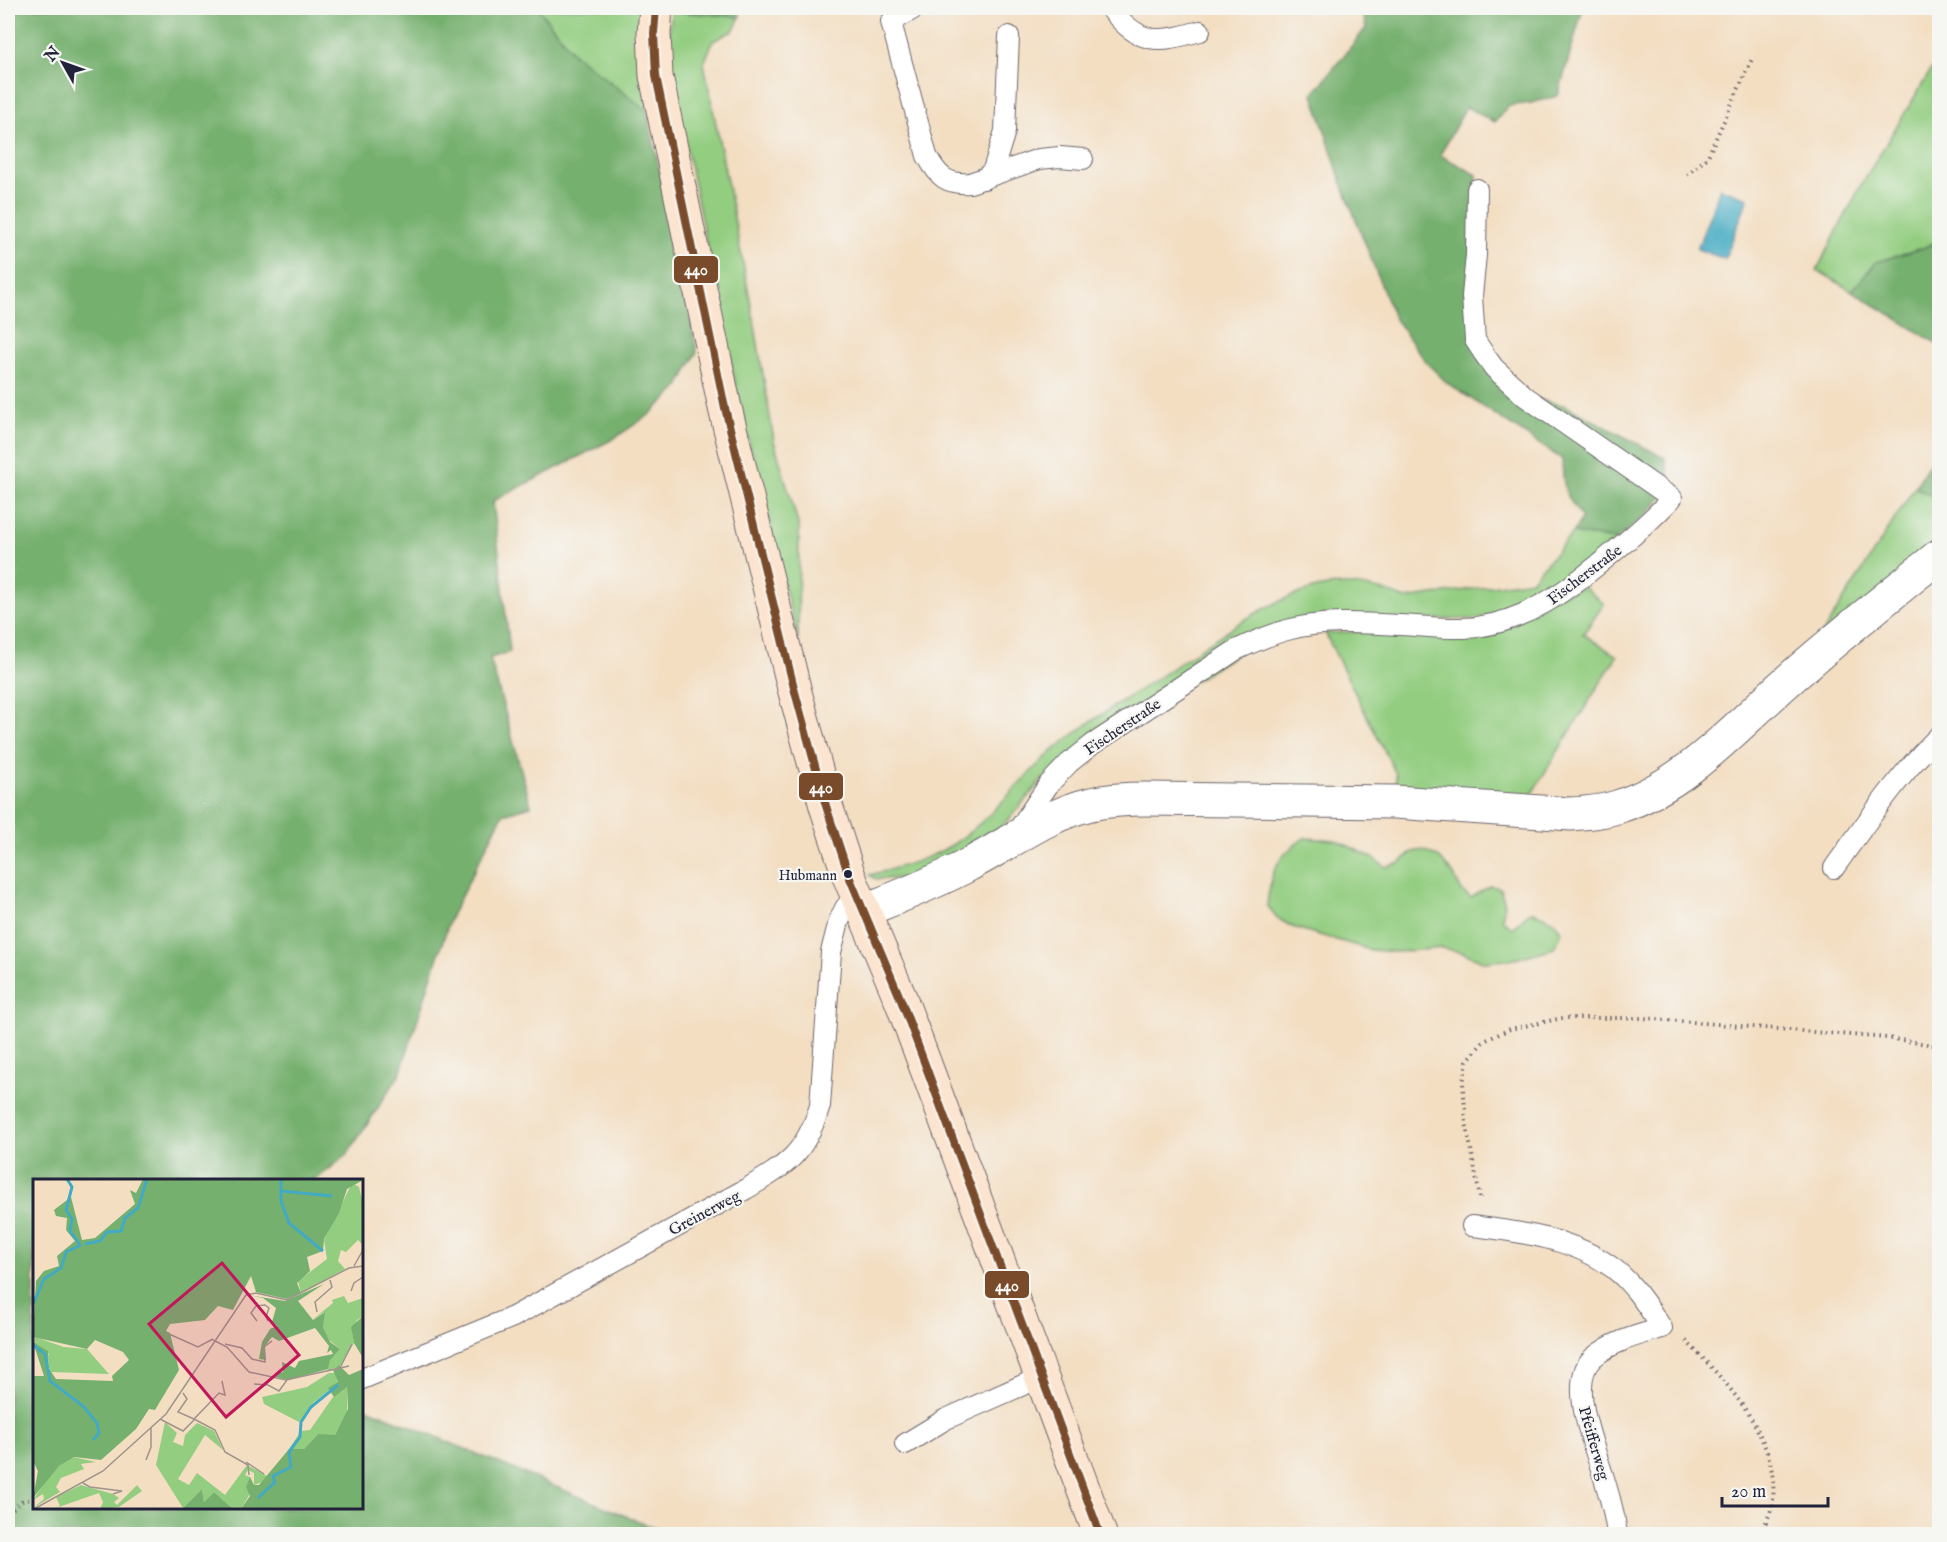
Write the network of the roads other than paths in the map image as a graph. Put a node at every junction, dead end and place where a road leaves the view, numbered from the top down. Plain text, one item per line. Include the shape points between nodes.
1 (656, 8) edge
2 (915, 8) edge
3 (1110, 8) edge
4 (888, 15) edge
5 (1200, 31) dead end
6 (1009, 36) dead end
7 (1083, 159) dead end
8 (984, 179) junction
9 (1477, 189) dead end
10 (1940, 555) edge
11 (1940, 735) edge
12 (1011, 840) junction
13 (1834, 868) dead end
14 (860, 903) junction
15 (1479, 1226) road end
16 (1041, 1377) junction
17 (363, 1379) edge
18 (905, 1444) dead end
19 (1100, 1534) edge
20 (1617, 1534) edge

1 - 14 street via 656,76 725,408 804,726 826,806
2 - 4 lane
3 - 5 lane via 1135,33 1151,39 1168,40
4 - 8 lane via 927,156 948,182
6 - 8 lane via 1005,131 993,170
7 - 8 lane via 1039,159
9 - 12 lane, Fischerstraße via 1472,306 1475,340 1494,369 1526,397 1672,498 1654,518 1574,584 1531,612 1476,627 1315,625 1279,632 1236,650 1069,764 1049,784
10 - 12 street, Fischerstraße via 1689,768 1639,799 1615,808 1571,813 1395,802 1117,800 1067,811
11 - 13 lane via 1886,795
12 - 14 street, Fischerstraße via 940,879
14 - 16 street via 902,1000
14 - 17 lane, Greinerweg via 845,908 831,952 820,1106 814,1126 797,1154 776,1172 513,1317
15 - 20 lane, Pfeifferweg via 1546,1238 1596,1256 1625,1279 1662,1329 1605,1349 1592,1358 1583,1377 1582,1399
16 - 18 lane via 946,1419
16 - 19 street

